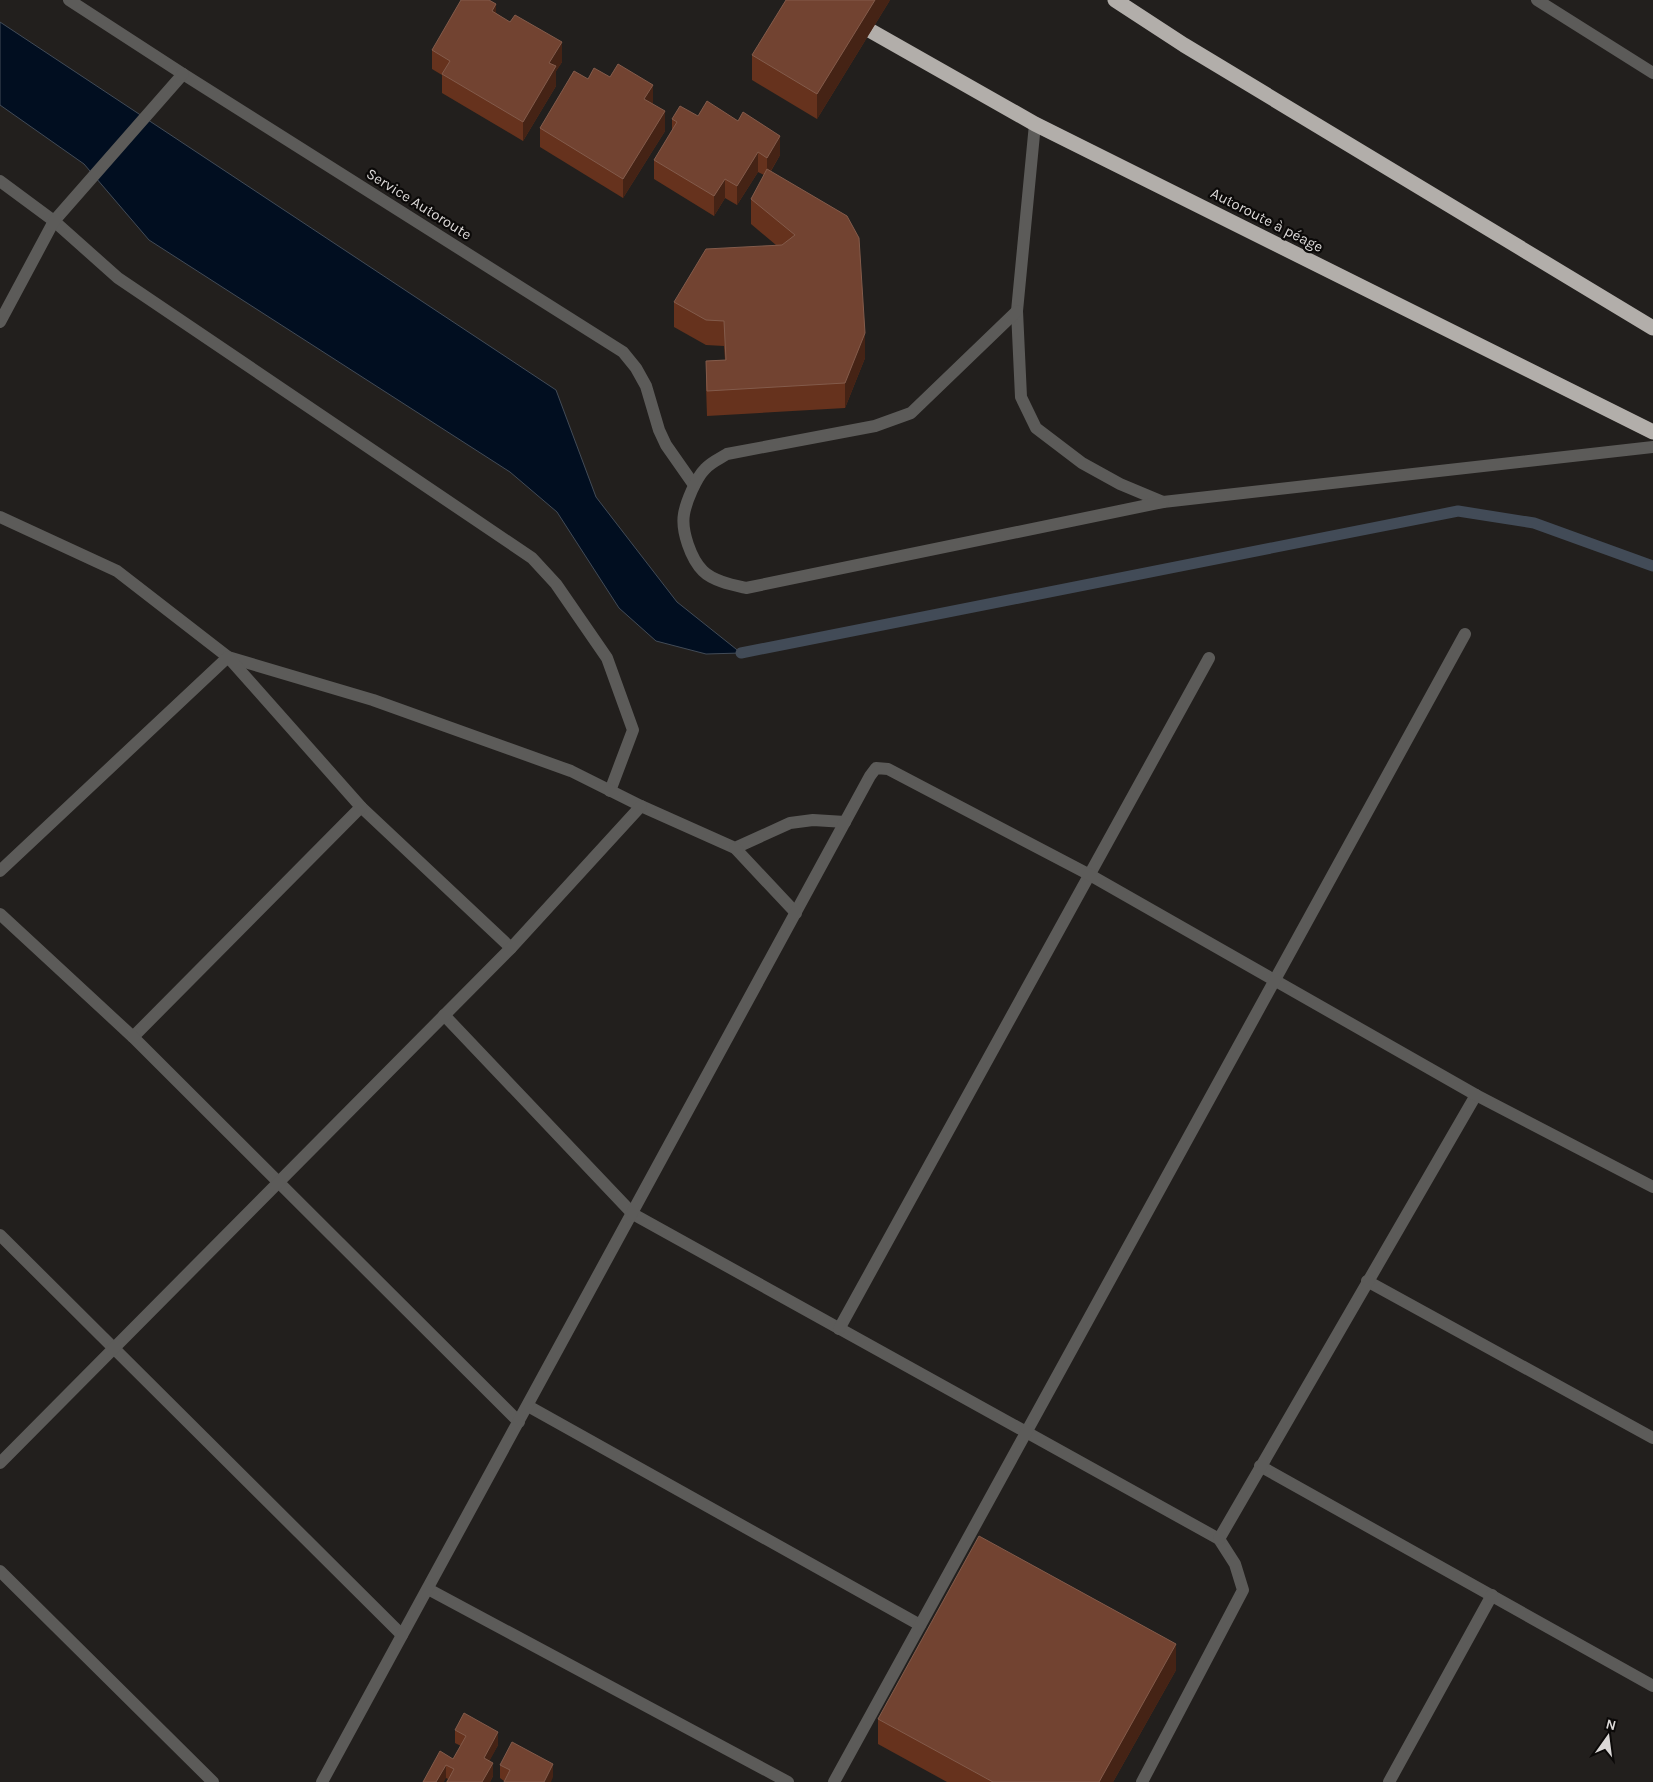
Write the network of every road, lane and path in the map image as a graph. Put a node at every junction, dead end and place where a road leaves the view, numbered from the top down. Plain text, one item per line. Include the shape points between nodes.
1 (68, 0) edge
2 (1115, 0) edge
3 (1538, 0) edge
4 (870, 31) edge
5 (1653, 73) edge
6 (183, 74) junction
7 (1035, 124) junction
8 (0, 181) edge
9 (54, 221) junction
10 (1018, 311) junction
11 (0, 322) edge
12 (1653, 328) edge
13 (1653, 432) edge
14 (1653, 447) edge
15 (694, 486) junction
16 (1164, 502) junction
17 (0, 517) edge
18 (1465, 634) dead end
19 (228, 657) junction
20 (1209, 658) dead end
21 (610, 791) junction
22 (641, 806) junction
23 (361, 807) junction
24 (845, 822) junction
25 (735, 848) junction
26 (0, 871) edge
27 (1090, 875) junction
28 (796, 913) junction
29 (0, 914) edge
30 (511, 948) junction
31 (1275, 980) junction
32 (444, 1015) junction
33 (133, 1037) junction
34 (1476, 1094) junction
35 (278, 1183) junction
36 (1653, 1187) edge
37 (633, 1214) junction
38 (0, 1235) edge
39 (1368, 1280) junction
40 (839, 1328) junction
41 (113, 1348) junction
42 (528, 1406) junction
43 (519, 1422) junction
44 (1026, 1432) junction
45 (1653, 1438) edge
46 (0, 1463) edge
47 (1260, 1466) junction
48 (1218, 1539) junction
49 (0, 1571) edge
50 (428, 1589) junction
51 (1492, 1595) junction
52 (920, 1625) junction
53 (402, 1635) junction
54 (1653, 1686) edge
55 (213, 1782) edge
56 (323, 1782) edge
57 (788, 1782) edge
58 (834, 1782) edge
59 (1142, 1782) edge
60 (1389, 1782) edge

1 - 6 street, Service Autoroute
2 - 12 highway via 1192,50
3 - 5 street
4 - 7 highway, Autoroute à péage
6 - 9 street
6 - 15 street, Service Autoroute via 623,352 646,386 658,430
7 - 10 street
7 - 13 highway, Autoroute à péage
8 - 9 street
9 - 11 street
9 - 21 street via 118,278 532,558 556,584 607,658 633,730
10 - 15 street via 911,413 875,426 727,454 703,470
10 - 16 street via 1021,397 1036,428 1082,464
14 - 16 street
15 - 16 street via 684,515 687,546 704,572 746,588
17 - 19 street via 117,570
18 - 31 street
19 - 21 street via 373,700 571,771
19 - 23 street
19 - 26 street
20 - 27 street
21 - 22 street
22 - 25 street
22 - 30 street
23 - 30 street
23 - 33 street
24 - 25 street via 813,820 790,823
24 - 27 street via 876,768 888,769
24 - 28 street
25 - 28 street
27 - 31 street
27 - 40 street
28 - 37 street
29 - 33 street
30 - 32 street
31 - 34 street
31 - 44 street
32 - 35 street
32 - 37 street
33 - 35 street
34 - 36 street
34 - 39 street
35 - 41 street
35 - 43 street
37 - 40 street
37 - 42 street
38 - 41 street
39 - 45 street
39 - 47 street
40 - 44 street
41 - 46 street
41 - 53 street
42 - 43 street
42 - 52 street
43 - 50 street
44 - 48 street
44 - 52 street
47 - 48 street
47 - 51 street
48 - 59 street via 1235,1564 1242,1590
49 - 55 street
50 - 53 street
50 - 57 street
51 - 54 street
51 - 60 street
52 - 58 street
53 - 56 street

